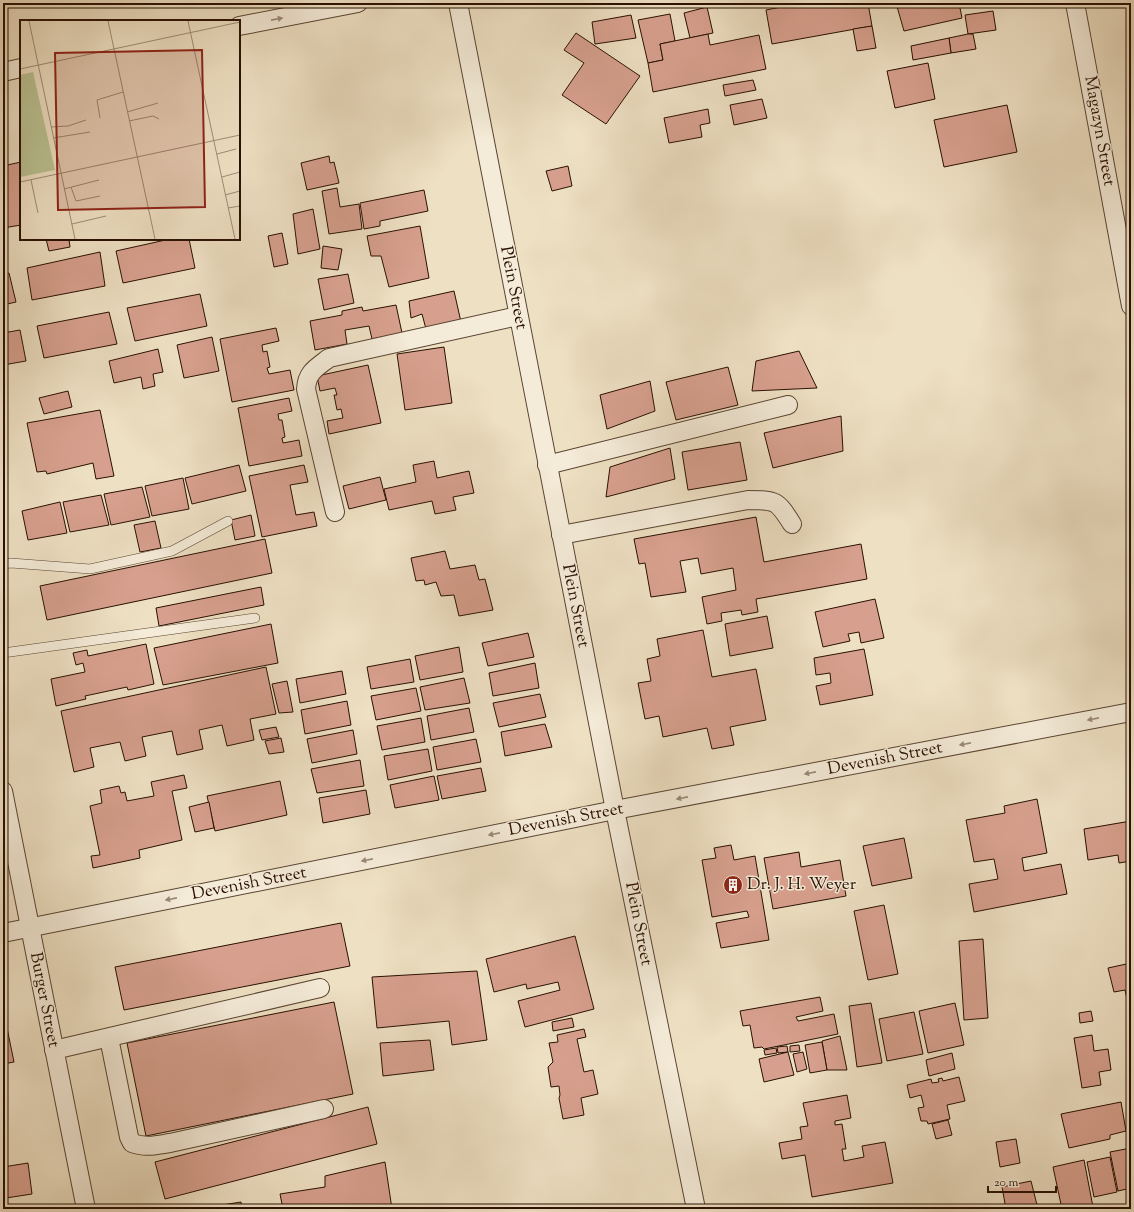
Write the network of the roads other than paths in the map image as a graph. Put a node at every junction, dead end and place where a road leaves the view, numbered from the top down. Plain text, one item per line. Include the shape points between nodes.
1 (358, 3) edge
2 (458, 3) edge
3 (1075, 3) edge
4 (240, 26) edge
5 (20, 68) edge
6 (3, 72) edge
7 (1131, 306) edge
8 (518, 316) junction
9 (788, 405) dead end
10 (547, 465) junction
11 (334, 512) dead end
12 (228, 521) dead end
13 (792, 524) dead end
14 (561, 535) junction
15 (3, 564) edge
16 (255, 618) dead end
17 (3, 653) edge
18 (1131, 712) edge
19 (3, 791) edge
20 (615, 810) junction
21 (30, 928) junction
22 (3, 933) edge
23 (320, 988) dead end
24 (109, 1038) junction
25 (54, 1050) junction
26 (324, 1109) dead end
27 (86, 1209) edge
28 (696, 1209) edge

4 -> 1 street
2 - 8 street, Plein Street
3 - 7 street, Magazyn Street
5 - 6 street
8 - 10 street, Plein Street
8 - 11 street via 329,358 313,370 306,379 306,389
9 - 10 street
10 - 14 street, Plein Street
12 - 15 lane via 172,551 90,569
13 - 14 street via 781,505 770,500 748,500
14 - 20 street, Plein Street
16 - 17 lane
18 -> 20 street, Devenish Street
19 - 21 street, Burger Street
20 -> 21 street, Devenish Street
20 - 28 street, Plein Street
21 - 22 street, Devenish Street
21 - 25 street, Burger Street
23 - 24 street
24 - 25 street
24 - 26 street via 129,1137 132,1143 139,1146 170,1143
25 - 27 street, Burger Street

